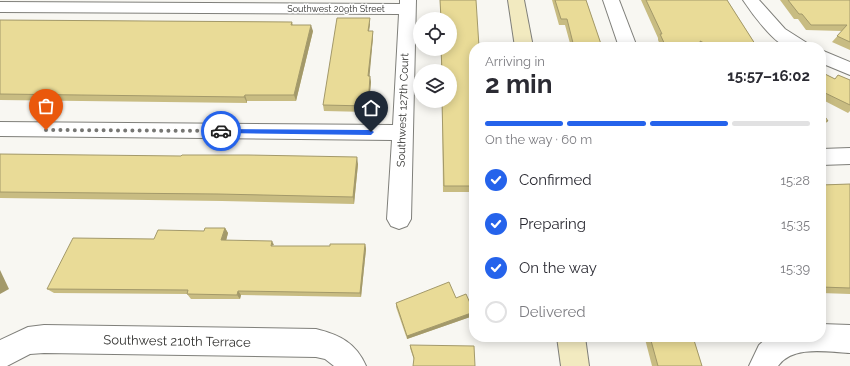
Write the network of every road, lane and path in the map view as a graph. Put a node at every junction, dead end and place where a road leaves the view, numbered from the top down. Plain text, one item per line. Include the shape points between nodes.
1 (516, 0) edge
2 (611, 0) edge
3 (752, 0) edge
4 (231, 4) edge
5 (408, 5) edge
6 (0, 7) edge
7 (523, 42) edge
8 (626, 42) edge
9 (790, 42) edge
10 (826, 58) edge
11 (850, 69) edge
12 (0, 129) edge
13 (402, 133) junction
14 (850, 156) edge
15 (826, 157) edge
16 (399, 219) dead end
17 (826, 340) edge
18 (850, 340) edge
19 (572, 342) edge
20 (786, 342) edge
21 (0, 355) edge
22 (764, 363) edge
23 (352, 365) edge
24 (574, 366) edge

1 - 7 street
2 - 8 street
3 - 9 street via 776,32
4 - 5 street, Southwest 209th Street
4 - 6 street, Southwest 209th Street
5 - 13 street, Southwest 127th Court
10 - 11 street
12 - 13 street
13 - 16 street, Southwest 127th Court
14 - 15 street
17 - 18 street
19 - 24 street
20 - 22 street via 771,352
21 - 23 street, Southwest 210th Terrace via 28,341 44,339 316,343 329,346 341,353

